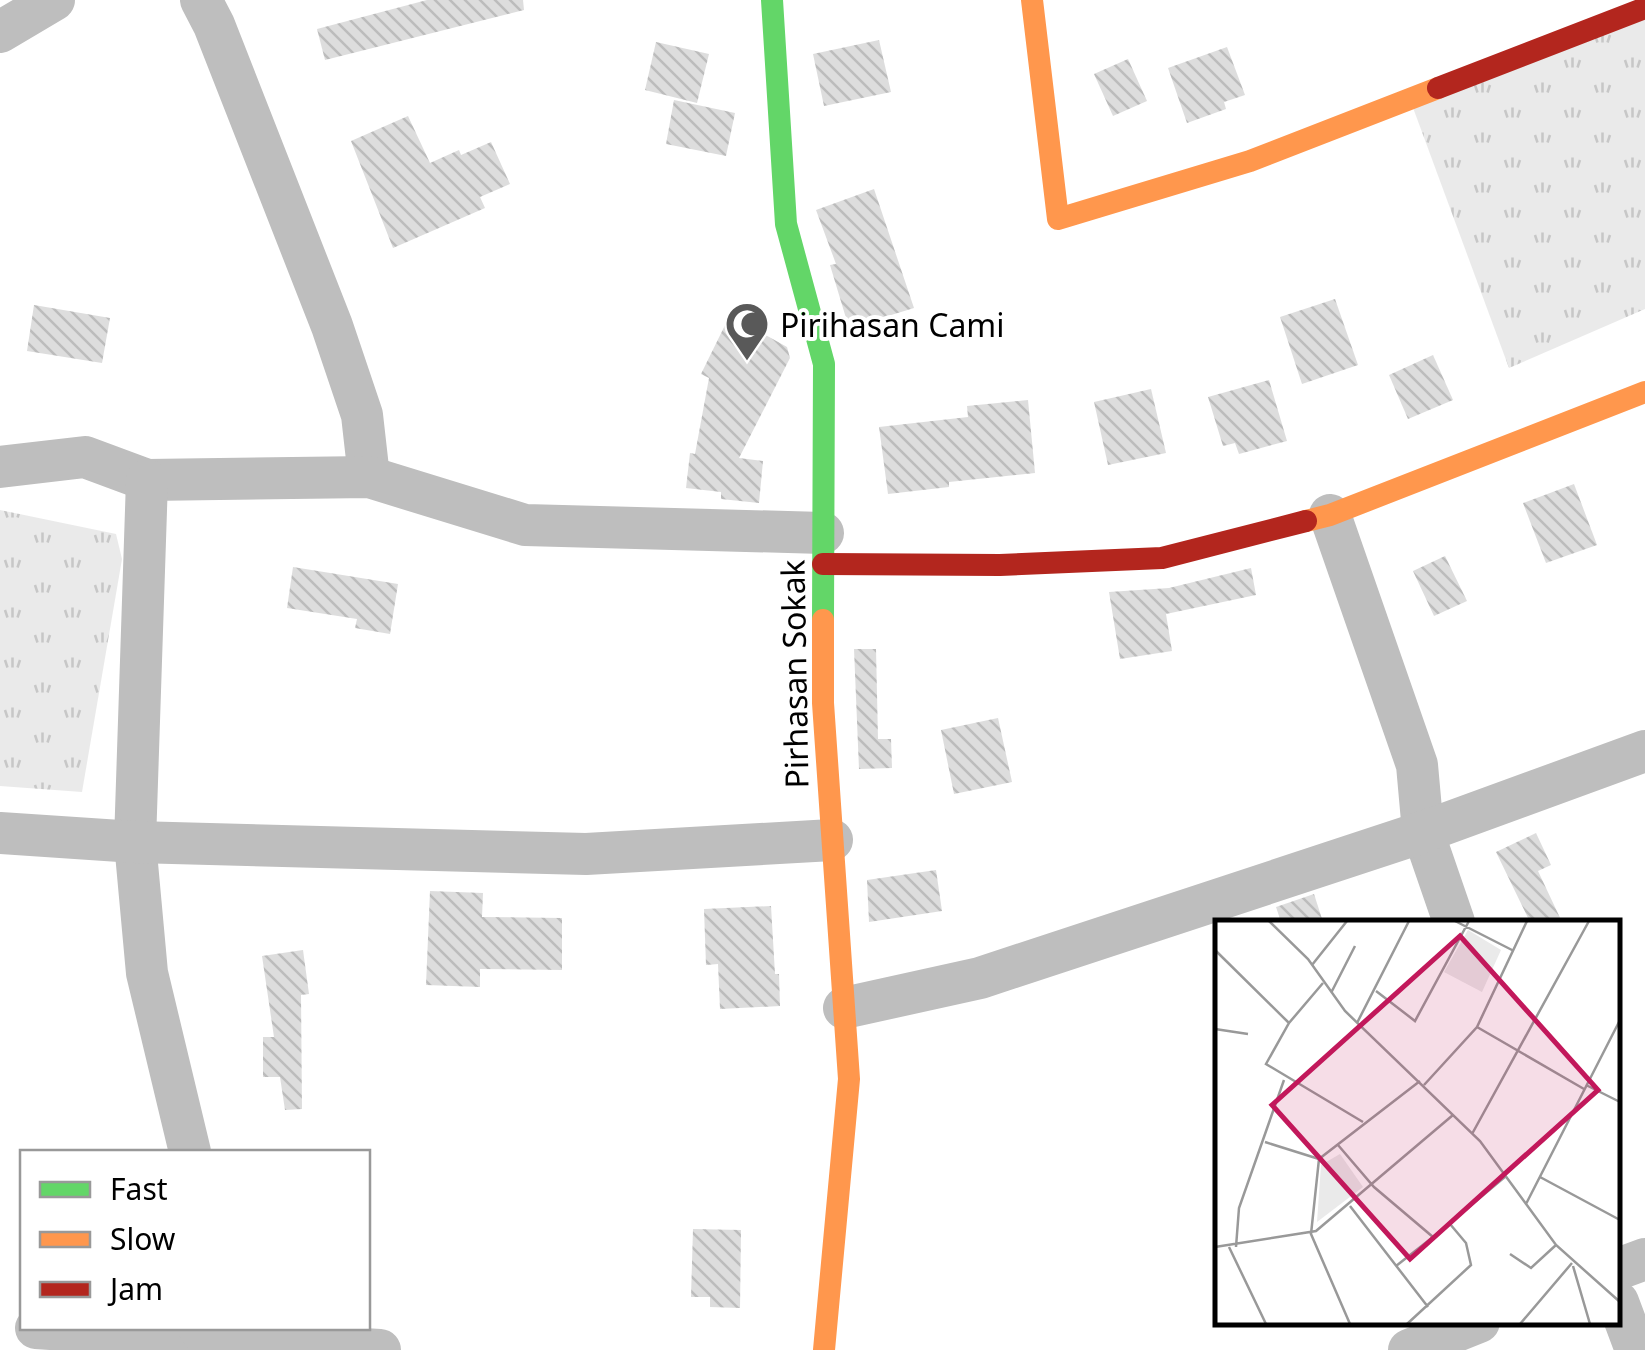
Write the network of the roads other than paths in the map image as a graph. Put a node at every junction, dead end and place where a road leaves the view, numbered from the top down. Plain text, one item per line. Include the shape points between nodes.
1 (54, 0) edge
2 (201, 0) edge
3 (772, 0) edge
4 (1032, 0) edge
5 (1645, 8) edge
6 (0, 32) edge
7 (1645, 392) edge
8 (0, 467) edge
9 (370, 477) junction
10 (147, 480) junction
11 (1330, 515) junction
12 (823, 548) junction
13 (1645, 752) edge
14 (0, 832) edge
15 (1422, 832) junction
16 (832, 840) junction
17 (135, 842) junction
18 (1453, 920) edge
19 (844, 1008) junction
20 (190, 1150) edge
21 (1645, 1259) edge
22 (1620, 1268) edge
23 (1620, 1307) edge
24 (1472, 1325) edge
25 (92, 1330) edge
26 (204, 1334) edge
27 (344, 1350) edge
28 (380, 1350) edge
29 (824, 1350) edge
30 (1409, 1350) edge
31 (1636, 1350) edge

1 - 6 street
2 - 9 street via 332,326 362,415
3 - 12 street, Pirhasan Sokak via 786,224 824,364
4 - 5 street via 1058,219 1250,161
7 - 11 street
8 - 10 street via 86,457
9 - 10 street
9 - 12 street via 525,525
10 - 17 street
11 - 12 street via 1162,558 1000,565
11 - 15 street via 1417,765
12 - 16 street, Pirhasan Sokak
13 - 15 street
14 - 17 street
15 - 18 street
15 - 19 street via 980,978
16 - 17 street via 586,854
16 - 19 street, Pirhasan Sokak
17 - 20 street via 147,973
19 - 29 street, Pirhasan Sokak via 850,1079
21 - 22 street
23 - 31 street
24 - 30 street
25 - 26 street
26 - 27 street
27 - 28 street

